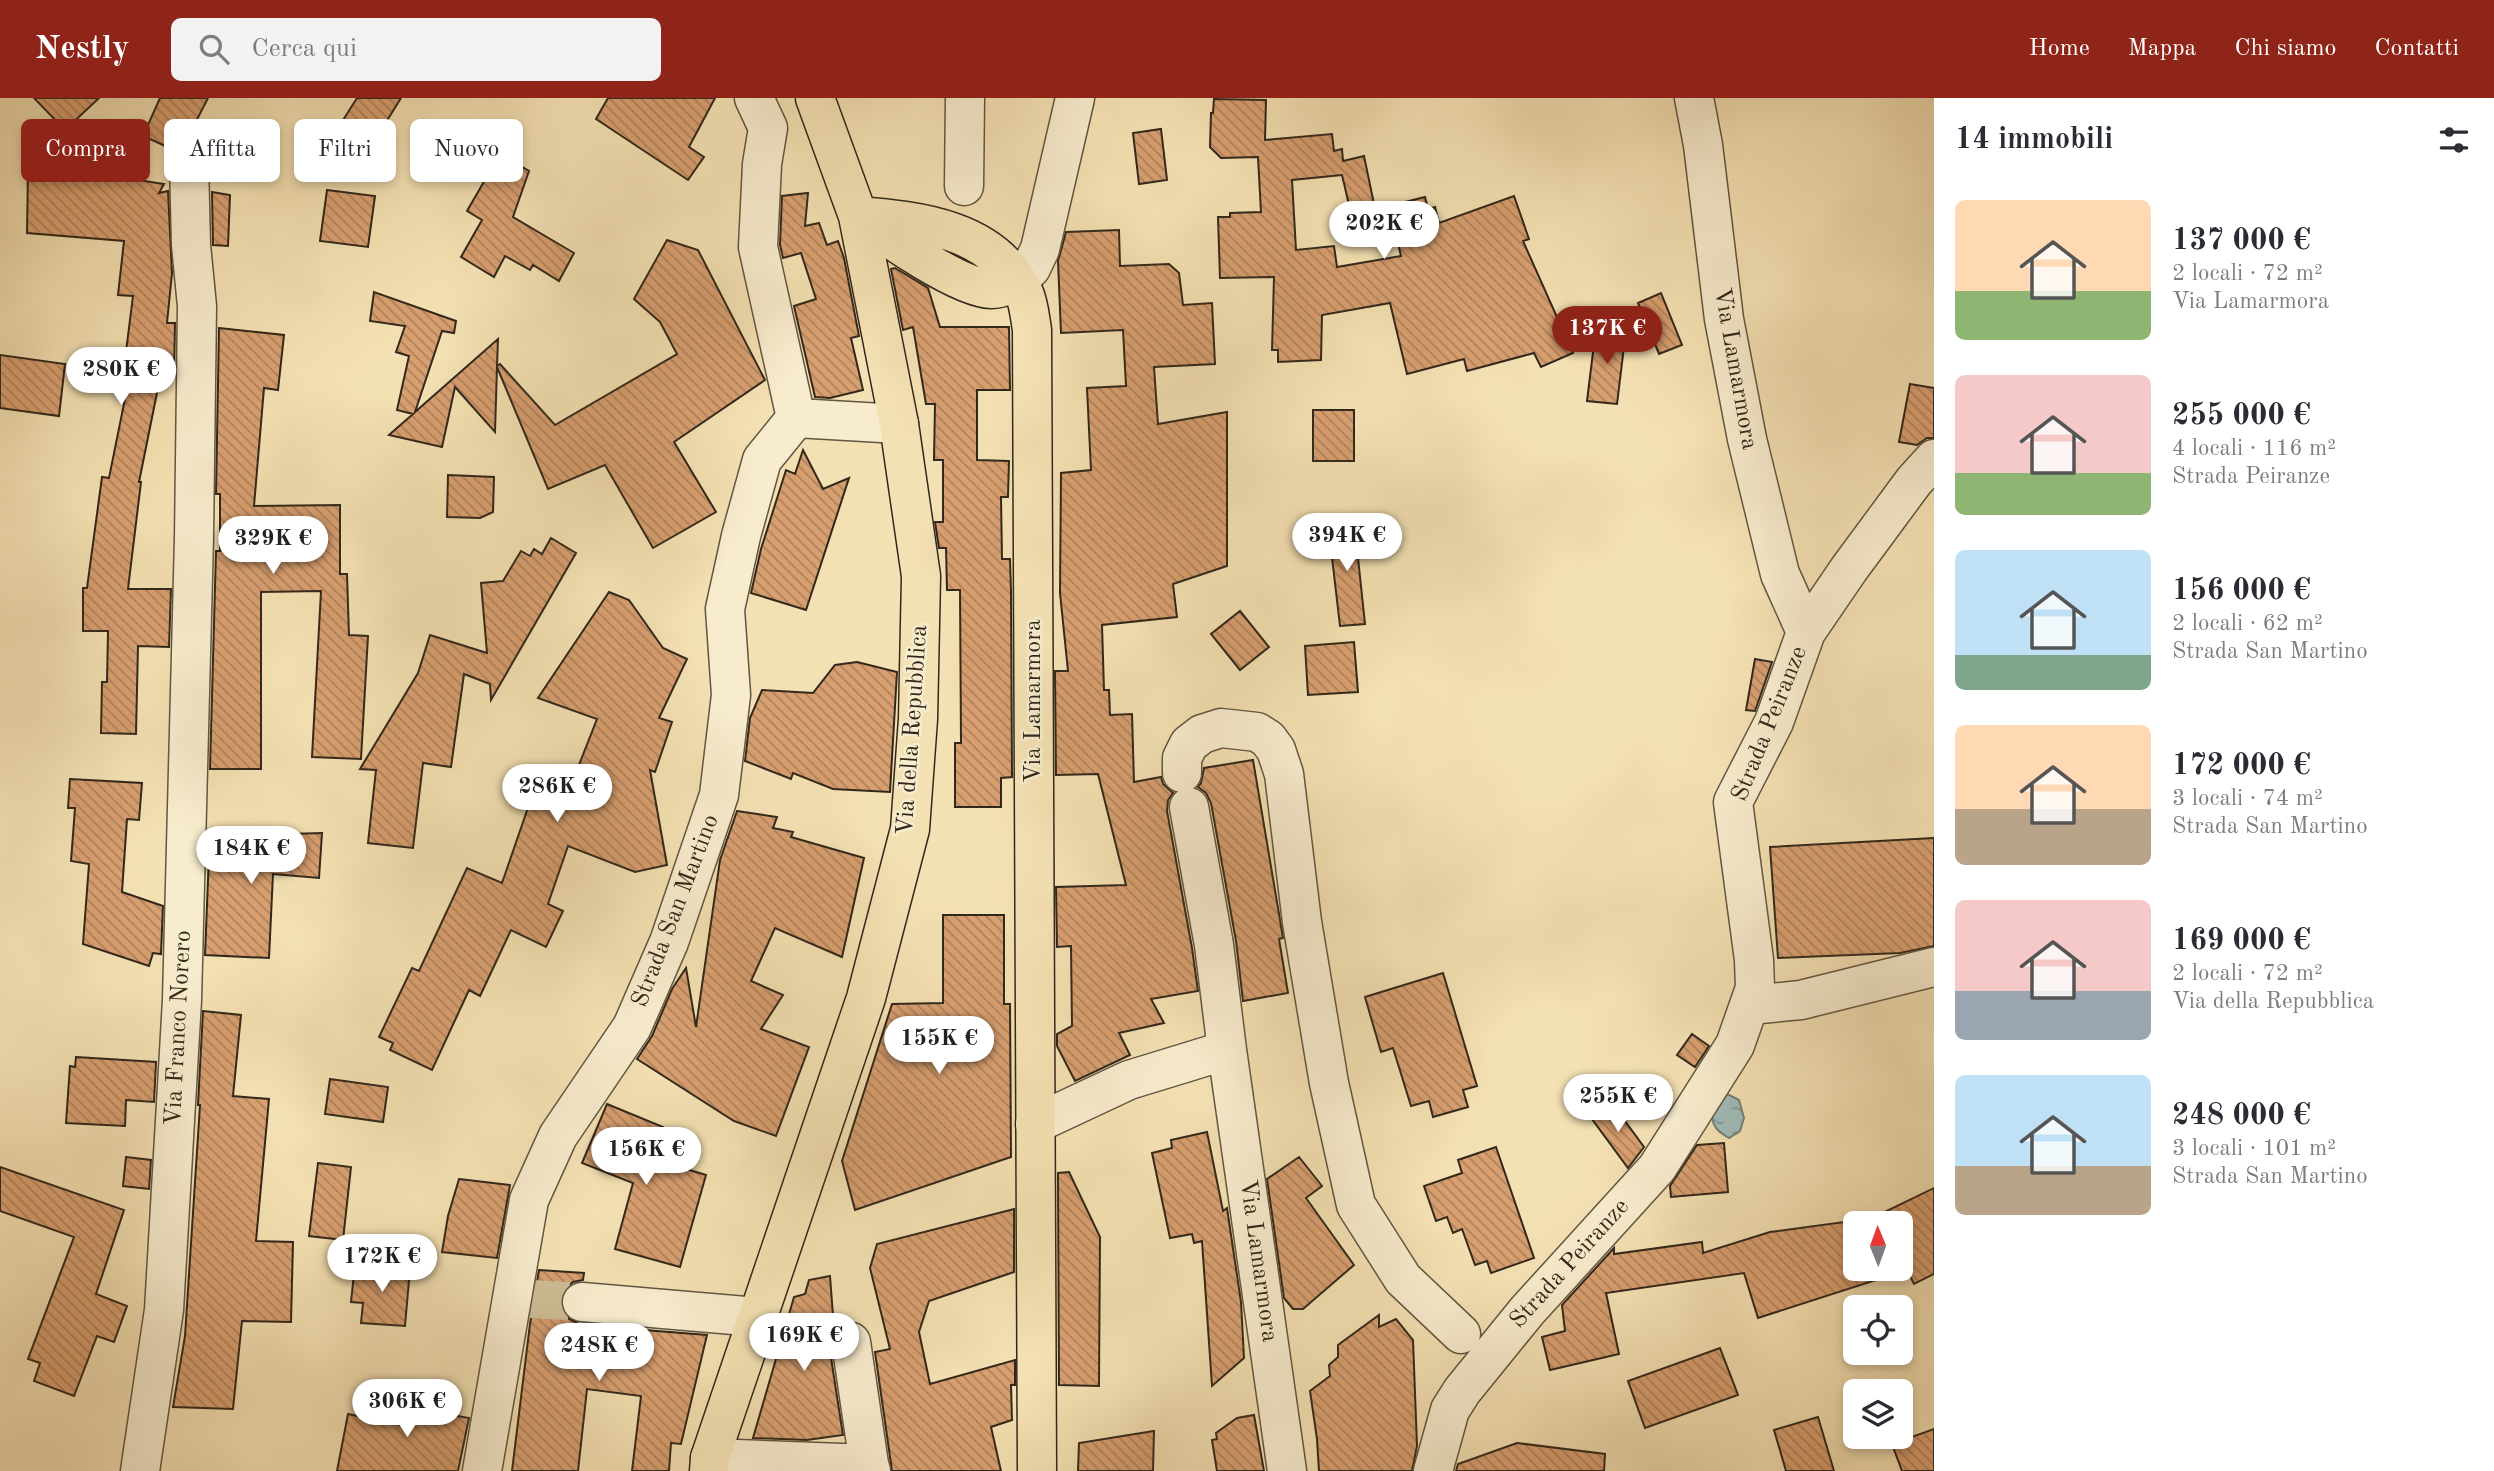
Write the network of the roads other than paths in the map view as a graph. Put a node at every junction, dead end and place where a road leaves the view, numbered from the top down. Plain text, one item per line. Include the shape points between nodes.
1 (754, 98) edge
2 (815, 98) edge
3 (965, 98) edge
4 (1075, 98) edge
5 (1694, 98) edge
6 (189, 182) edge
7 (964, 186) dead end
8 (858, 216) junction
9 (1017, 281) junction
10 (796, 418) junction
11 (899, 424) junction
12 (1934, 459) edge
13 (1806, 632) junction
14 (1934, 967) edge
15 (1750, 1005) junction
16 (1227, 1051) junction
17 (1035, 1124) junction
18 (582, 1302) tunnel mouth
19 (757, 1317) junction
20 (1461, 1334) dead end
21 (851, 1342) dead end
22 (709, 1464) edge
23 (870, 1468) edge
24 (140, 1471) edge
25 (482, 1471) edge
26 (1037, 1471) edge
27 (1287, 1471) edge
28 (1433, 1471) edge

1 - 10 street via 768,128 758,247
2 - 8 main road
3 - 7 street
4 - 9 street via 1040,249 1031,268
5 - 13 street, Via Lamarmora via 1724,319 1747,439 1780,574
6 - 24 street, Via Franco Norero via 197,306 182,1000 164,1310
8 - 9 main road via 894,243 969,282 988,289
8 - 11 main road, Via della Repubblica
9 - 17 main road, Via Lamarmora via 1029,310 1033,366
10 - 11 street
10 - 25 street, Strada San Martino via 762,460 725,609 731,695 719,795 669,942 632,1027 558,1136 529,1200 522,1298
11 - 19 main road, Via della Repubblica via 921,576 910,829 866,998
12 - 13 street, Strada Peiranze
13 - 15 street, Strada Peiranze via 1774,722 1733,802 1754,960
14 - 15 street via 1801,1000
15 - 28 street, Strada Peiranze via 1735,1045 1657,1168 1527,1311 1462,1391 1450,1410
16 - 17 street via 1129,1080
16 - 20 street, Via Lamarmora via 1182,758 1189,744 1202,734 1222,728 1257,732 1268,739 1284,774 1302,922 1329,1083 1356,1205 1403,1279
16 - 27 street, Via Lamarmora
17 - 26 main road, Via Lamarmora
18 - 19 street
19 - 22 main road, Via della Repubblica
21 - 23 street
22 - 23 street

